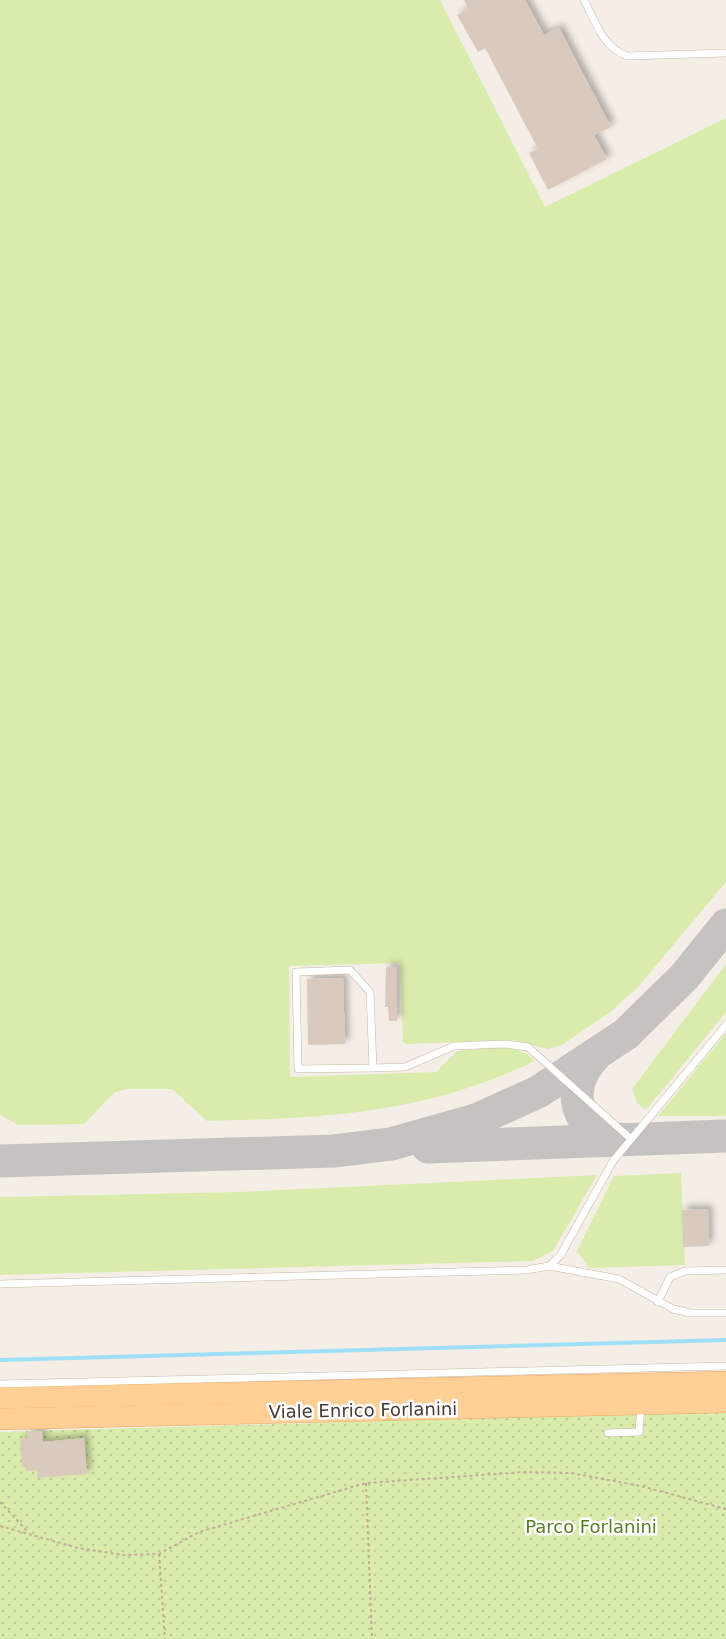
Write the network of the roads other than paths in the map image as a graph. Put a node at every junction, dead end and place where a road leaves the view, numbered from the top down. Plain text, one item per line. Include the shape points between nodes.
1 (584, 0) edge
2 (726, 53) edge
3 (726, 1025) edge
4 (373, 1068) junction
5 (631, 1139) junction
6 (549, 1266) junction
7 (726, 1270) edge
8 (0, 1284) edge
9 (658, 1302) junction
10 (726, 1313) edge
11 (726, 1366) edge
12 (726, 1382) edge
13 (0, 1384) edge
14 (0, 1398) edge
15 (726, 1402) edge
16 (641, 1404) junction
17 (0, 1419) edge
18 (608, 1433) dead end

1 - 2 lane via 608,46 617,53
3 - 5 lane
4 - 4 lane via 370,992 350,970 296,972 298,1069
4 - 5 lane via 405,1067 454,1046 528,1047
5 - 6 lane via 613,1161 571,1240
6 - 8 lane via 526,1270
6 - 9 lane via 619,1279
7 - 9 lane via 685,1271 670,1277
9 - 10 lane via 690,1313
11 - 13 lane
12 - 14 main road, Viale Enrico Forlanini
15 - 16 main road, Viale Enrico Forlanini
16 - 17 main road, Viale Enrico Forlanini
16 - 18 lane via 639,1432

